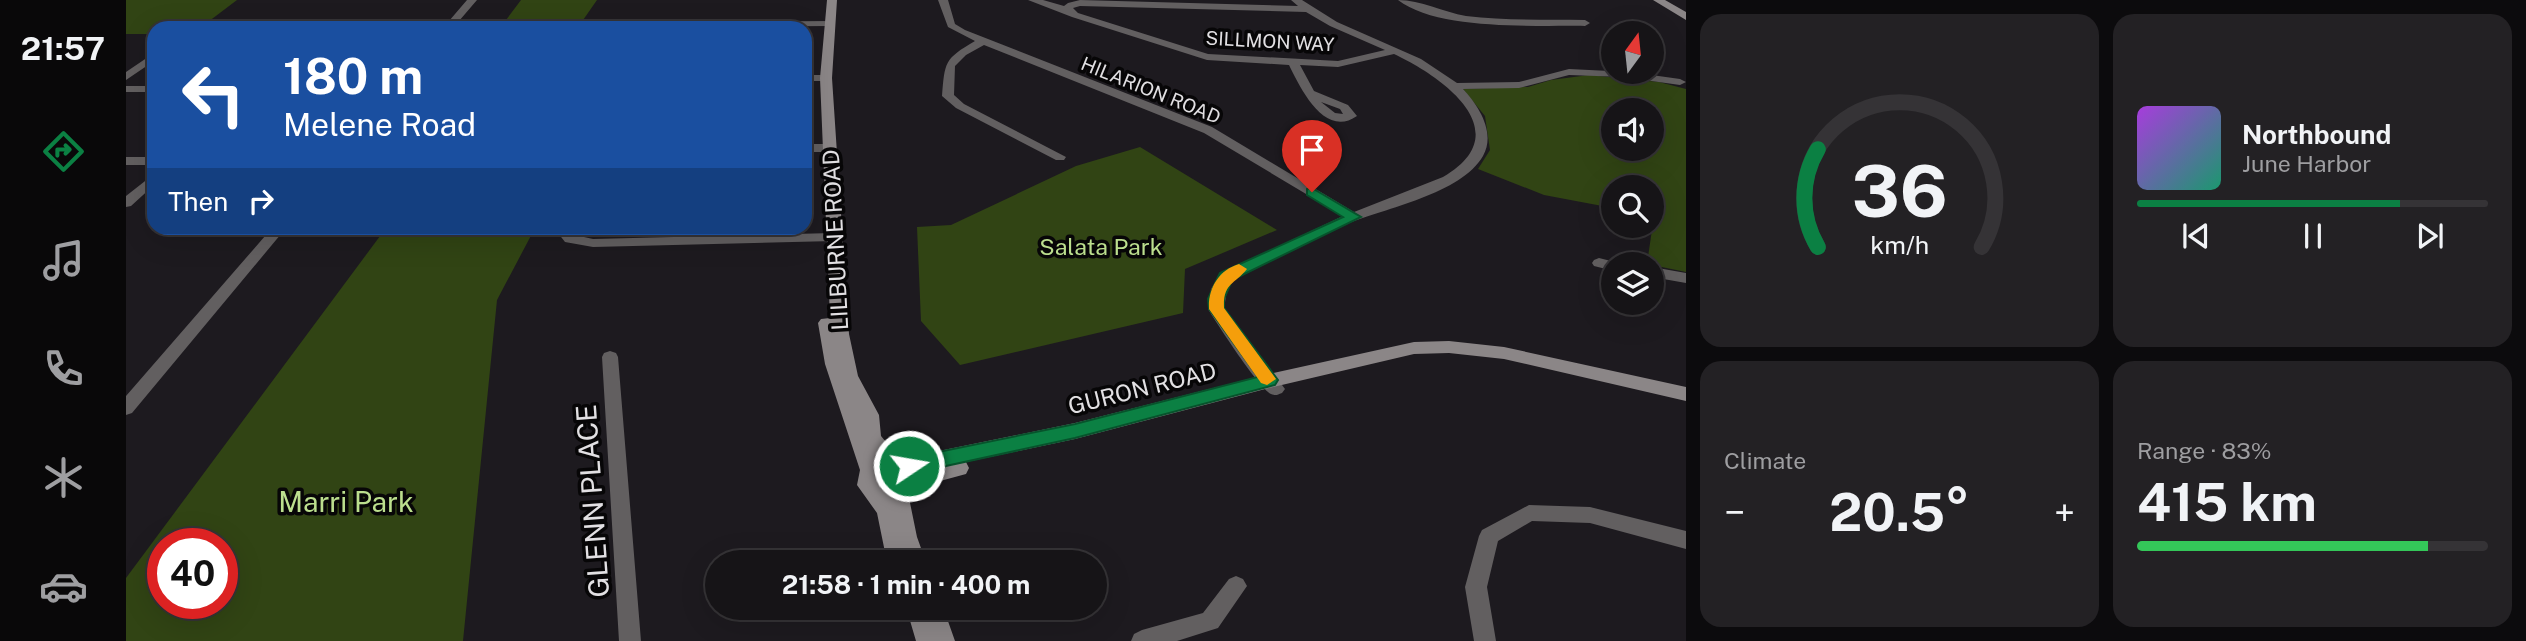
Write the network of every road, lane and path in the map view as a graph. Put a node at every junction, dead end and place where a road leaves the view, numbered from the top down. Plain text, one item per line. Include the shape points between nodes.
1 (471, 0) edge
2 (825, 0) edge
3 (832, 0) edge
4 (943, 0) edge
5 (1033, 0) edge
6 (1057, 0) edge
7 (1403, 0) edge
8 (1658, 0) edge
9 (1664, 0) edge
10 (1301, 5) edge
11 (1072, 7) junction
12 (1686, 15) edge
13 (454, 21) edge
14 (812, 23) edge
15 (826, 23) junction
16 (1585, 23) dead end
17 (984, 41) junction
18 (1392, 51) junction
19 (147, 61) edge
20 (1294, 63) junction
21 (126, 77) edge
22 (817, 78) edge
23 (1680, 82) dead end
24 (1454, 86) junction
25 (126, 89) edge
26 (147, 89) edge
27 (1313, 94) dead end
28 (818, 148) edge
29 (1060, 157) dead end
30 (147, 161) edge
31 (126, 162) edge
32 (147, 184) edge
33 (126, 203) edge
34 (1354, 217) junction
35 (273, 235) edge
36 (567, 235) edge
37 (829, 237) junction
38 (1664, 274) edge
39 (1686, 278) edge
40 (610, 357) dead end
41 (1273, 385) junction
42 (1686, 394) edge
43 (1686, 402) edge
44 (126, 408) edge
45 (870, 470) joint
46 (893, 481) junction
47 (1686, 540) edge
48 (896, 550) edge
49 (911, 550) edge
50 (1236, 586) dead end
51 (922, 620) edge
52 (936, 620) edge
53 (630, 641) edge
54 (928, 641) edge
55 (943, 641) edge
56 (1142, 641) edge
57 (1485, 641) edge

1 - 13 street
2 - 15 street, LILBURNE ROAD
3 - 15 street, LILBURNE ROAD
4 - 17 street, HILARION ROAD via 951,25
5 - 11 street, SILLMON WAY
6 - 11 street, SILLMON WAY
7 - 16 street via 1452,17
8 - 12 street
9 - 12 street
10 - 11 street, SILLMON WAY
10 - 18 street
11 - 20 street, SILLMON WAY via 1200,56
14 - 15 street
15 - 22 street, LILBURNE ROAD
17 - 29 street via 950,65 948,96
17 - 34 street, HILARION ROAD via 1208,130
18 - 20 street, SILLMON WAY via 1348,63
18 - 24 street
19 - 21 street
20 - 27 street
22 - 28 street, LILBURNE ROAD
23 - 24 street via 1569,72 1519,85
24 - 34 street via 1480,124 1481,144 1472,163 1431,187
25 - 26 street
28 - 37 street, LILBURNE ROAD
30 - 31 street
32 - 33 street
34 - 41 street via 1239,269 1222,282 1216,309
35 - 44 street
36 - 37 street via 593,243
37 - 45 street, LILBURNE ROAD via 830,345
37 - 46 street, LILBURNE ROAD via 848,368 869,415 874,444
38 - 39 street
40 - 53 street, GLENN PLACE
41 - 42 street, GURON ROAD via 1401,349 1449,347 1531,358
41 - 43 street, GURON ROAD via 1411,358 1466,357 1517,363
41 - 46 street, GURON ROAD via 1137,427
45 - 46 street, GURON ROAD via 883,465
46 - 48 street, LILBURNE ROAD via 888,513
46 - 49 street, LILBURNE ROAD
47 - 57 street via 1590,516 1529,513 1489,536 1476,587
50 - 56 street via 1210,621
51 - 54 street
52 - 55 street

